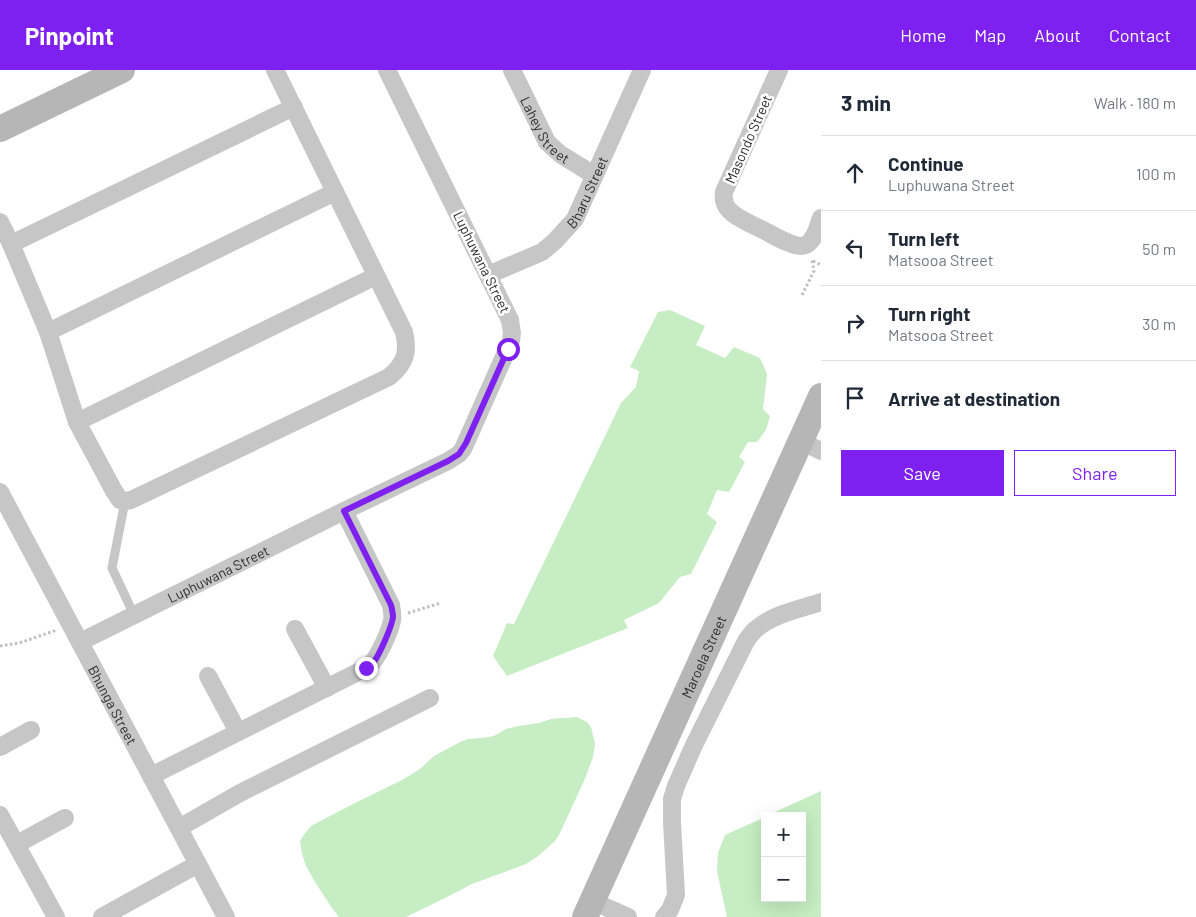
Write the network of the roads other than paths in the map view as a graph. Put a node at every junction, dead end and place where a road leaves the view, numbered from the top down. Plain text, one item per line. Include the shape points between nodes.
1 (122, 70) edge
2 (275, 70) edge
3 (387, 70) edge
4 (512, 70) edge
5 (642, 70) edge
6 (779, 70) edge
7 (294, 107) junction
8 (0, 129) edge
9 (594, 175) junction
10 (335, 192) junction
11 (821, 218) edge
12 (0, 222) edge
13 (11, 244) junction
14 (488, 275) junction
15 (376, 276) junction
16 (48, 332) junction
17 (821, 396) edge
18 (77, 422) junction
19 (811, 446) edge
20 (0, 492) edge
21 (125, 501) junction
22 (344, 511) junction
23 (821, 602) edge
24 (134, 615) junction
25 (295, 629) dead end
26 (80, 642) junction
27 (208, 676) dead end
28 (327, 688) junction
29 (430, 698) dead end
30 (31, 730) dead end
31 (238, 732) junction
32 (0, 747) edge
33 (151, 776) junction
34 (0, 816) edge
35 (65, 818) dead end
36 (179, 828) junction
37 (16, 844) junction
38 (198, 864) junction
39 (588, 909) edge
40 (56, 917) edge
41 (102, 917) edge
42 (226, 917) edge
43 (628, 917) edge
44 (664, 917) edge

1 - 8 street
2 - 7 street
3 - 14 street, Luphuwana Street
4 - 9 street, Lahey Street via 547,142
5 - 9 street, Bharu Street
6 - 11 street, Masondo Street via 724,192 725,204 738,217 809,253
7 - 10 street
7 - 13 street
9 - 14 street, Bharu Street via 575,219 555,241 542,252
10 - 15 street
10 - 16 street
12 - 13 street
13 - 16 street
14 - 22 street, Luphuwana Street via 510,320 511,341 463,449 448,461
15 - 18 street
15 - 21 street via 406,340 405,356 396,372
16 - 18 street
17 - 19 street, Maroela Street
18 - 21 street via 114,491 120,500
19 - 39 street, Maroela Street
20 - 26 street, Bhunga Street
21 - 24 lane via 112,568
22 - 24 street, Luphuwana Street
22 - 28 street via 391,605 392,621 374,662
23 - 44 street via 780,616 755,630 746,641 694,744 672,799 676,895
24 - 26 street, Luphuwana Street
25 - 28 street
26 - 33 street, Bhunga Street
27 - 31 street
28 - 31 street
29 - 36 street via 240,793
30 - 32 street
31 - 33 street
33 - 36 street, Bhunga Street
34 - 37 street
35 - 37 street
36 - 38 street, Bhunga Street
37 - 40 street
38 - 41 street
38 - 42 street, Bhunga Street
39 - 43 street

